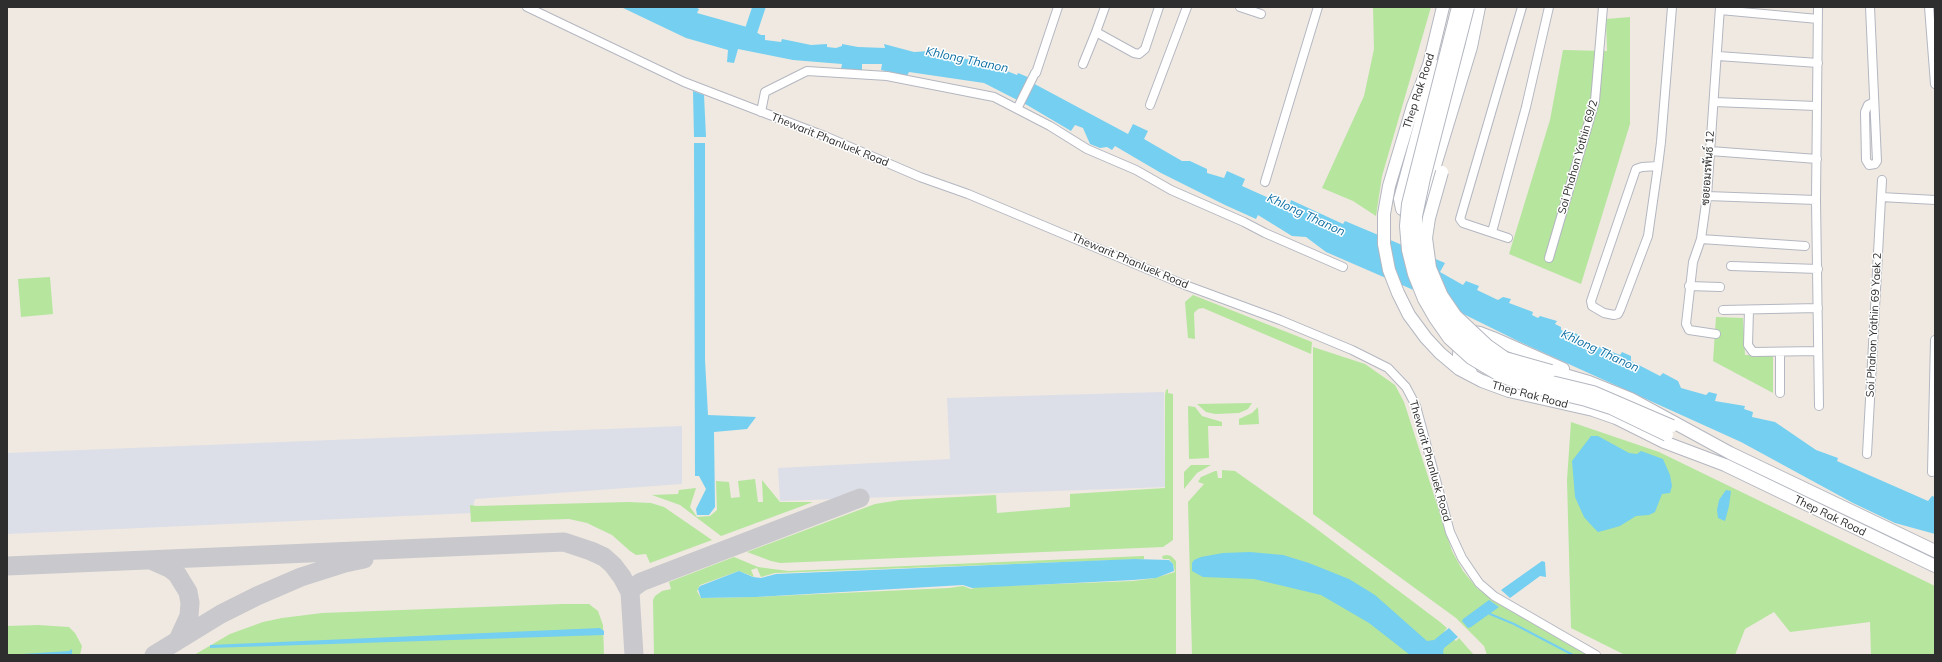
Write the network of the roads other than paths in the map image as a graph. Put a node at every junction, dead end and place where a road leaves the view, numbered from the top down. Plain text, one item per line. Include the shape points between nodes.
1 (527, 7) edge
2 (1058, 7) edge
3 (1105, 7) edge
4 (1158, 7) edge
5 (1187, 7) edge
6 (1240, 7) edge
7 (1318, 7) edge
8 (1444, 7) edge
9 (1451, 7) edge
10 (1458, 7) edge
11 (1468, 7) edge
12 (1478, 7) edge
13 (1485, 7) edge
14 (1522, 7) edge
15 (1549, 7) edge
16 (1603, 7) edge
17 (1672, 7) edge
18 (1818, 7) edge
19 (1870, 7) edge
20 (1929, 7) edge
21 (1720, 8) edge
22 (1261, 14) dead end
23 (1818, 19) junction
24 (1096, 32) junction
25 (1718, 56) junction
26 (1818, 63) junction
27 (1083, 64) dead end
28 (1429, 65) junction
29 (1935, 84) edge
30 (1714, 102) junction
31 (1874, 102) junction
32 (1150, 105) dead end
33 (1816, 106) junction
34 (1017, 109) junction
35 (761, 112) junction
36 (1710, 151) junction
37 (1817, 159) junction
38 (1658, 166) junction
39 (1406, 174) junction
40 (1882, 180) dead end
41 (1265, 182) dead end
42 (1708, 196) junction
43 (1881, 197) junction
44 (1816, 200) junction
45 (1935, 200) edge
46 (1423, 205) junction
47 (1492, 232) junction
48 (1508, 238) dead end
49 (1700, 239) junction
50 (1805, 246) dead end
51 (1549, 258) dead end
52 (1730, 266) dead end
53 (1343, 267) dead end
54 (1818, 270) junction
55 (1689, 286) junction
56 (1720, 287) dead end
57 (1818, 308) junction
58 (1723, 310) dead end
59 (1749, 310) junction
60 (1716, 334) dead end
61 (1935, 340) edge
62 (1818, 351) junction
63 (1780, 352) junction
64 (1482, 382) junction
65 (1589, 382) junction
66 (1780, 393) dead end
67 (1819, 406) dead end
68 (1669, 431) junction
69 (1730, 452) junction
70 (1867, 454) dead end
71 (1724, 465) junction
72 (1932, 472) dead end
73 (1935, 551) edge
74 (1935, 566) edge
75 (1596, 655) edge

1 - 35 street, Thewarit Phanluek Road via 684,82
2 - 34 street via 1034,75
3 - 24 street
4 - 24 street via 1141,53 1134,53
5 - 32 street
6 - 22 street
7 - 41 street
8 - 28 main road, Thep Rak Road
9 - 39 main road
10 - 68 main road, Thep Rak Road, bridge via 1408,204 1408,250 1424,299 1449,338 1471,358 1501,376 1531,387 1611,408
11 - 68 main road, Thep Rak Road, bridge via 1416,216 1419,260 1432,295 1462,336 1477,350 1506,368 1593,392
12 - 46 main road
12 - 46 main road via 1471,47
13 - 65 main road, Thep Rak Road, bridge via 1429,218 1426,238 1430,268 1442,296 1455,315 1488,346 1516,362
14 - 47 street via 1460,219 1463,223
15 - 47 street via 1526,107
16 - 51 street, Soi Phahon Yothin 69/2 via 1595,101
17 - 38 street
18 - 23 street
19 - 31 street
20 - 29 street
21 - 23 street
21 - 25 street, ซอยอมรพันธ์ 12
23 - 26 street
24 - 27 street
25 - 26 street
25 - 30 street, ซอยอมรพันธ์ 12
26 - 33 street
28 - 39 main road via 1407,152
28 - 64 main road, Thep Rak Road via 1413,106 1389,186 1384,214 1384,244 1389,270 1409,315 1440,353 1459,369
30 - 33 street
30 - 36 street, ซอยอมรพันธ์ 12
31 - 31 street via 1877,161 1869,165 1866,160 1864,112 1868,105
33 - 37 street
34 - 35 street via 994,97 924,82 887,76 807,71 765,92
34 - 53 street via 1087,149 1136,170 1170,190
35 - 75 street, Thewarit Phanluek Road via 975,197 1185,286 1280,320 1388,368 1406,387 1416,406 1450,532 1462,558 1479,583 1494,596
36 - 37 street
36 - 42 street, ซอยอมรพันธ์ 12
37 - 44 street
38 - 38 street via 1642,166 1636,169 1591,300 1592,306 1604,313 1618,314 1648,236
39 - 46 main road via 1400,199 1401,206 1412,213 1420,210
40 - 43 street, Soi Phahon Yothin 69 Yaek 2
42 - 44 street
42 - 49 street, ซอยอมรพันธ์ 12
43 - 45 street
43 - 70 street, Soi Phahon Yothin 69 Yaek 2
44 - 54 street
47 - 48 street
49 - 50 street
49 - 55 street, ซอยอมรพันธ์ 12
52 - 54 street
54 - 57 street
55 - 56 street
55 - 60 street, ซอยอมรพันธ์ 12 via 1687,327 1690,330
57 - 59 street
57 - 62 street
58 - 59 street
59 - 63 street via 1750,349 1753,352
61 - 72 street
62 - 63 street
62 - 67 street
63 - 66 street
64 - 65 main road via 1469,371 1459,355 1462,339 1473,332 1493,338
64 - 71 main road, Thep Rak Road via 1593,410 1616,418 1664,442
65 - 69 main road, Thep Rak Road via 1630,399
68 - 69 main road, Thep Rak Road
68 - 71 main road, Thep Rak Road
69 - 73 main road, Thep Rak Road
71 - 74 main road, Thep Rak Road

